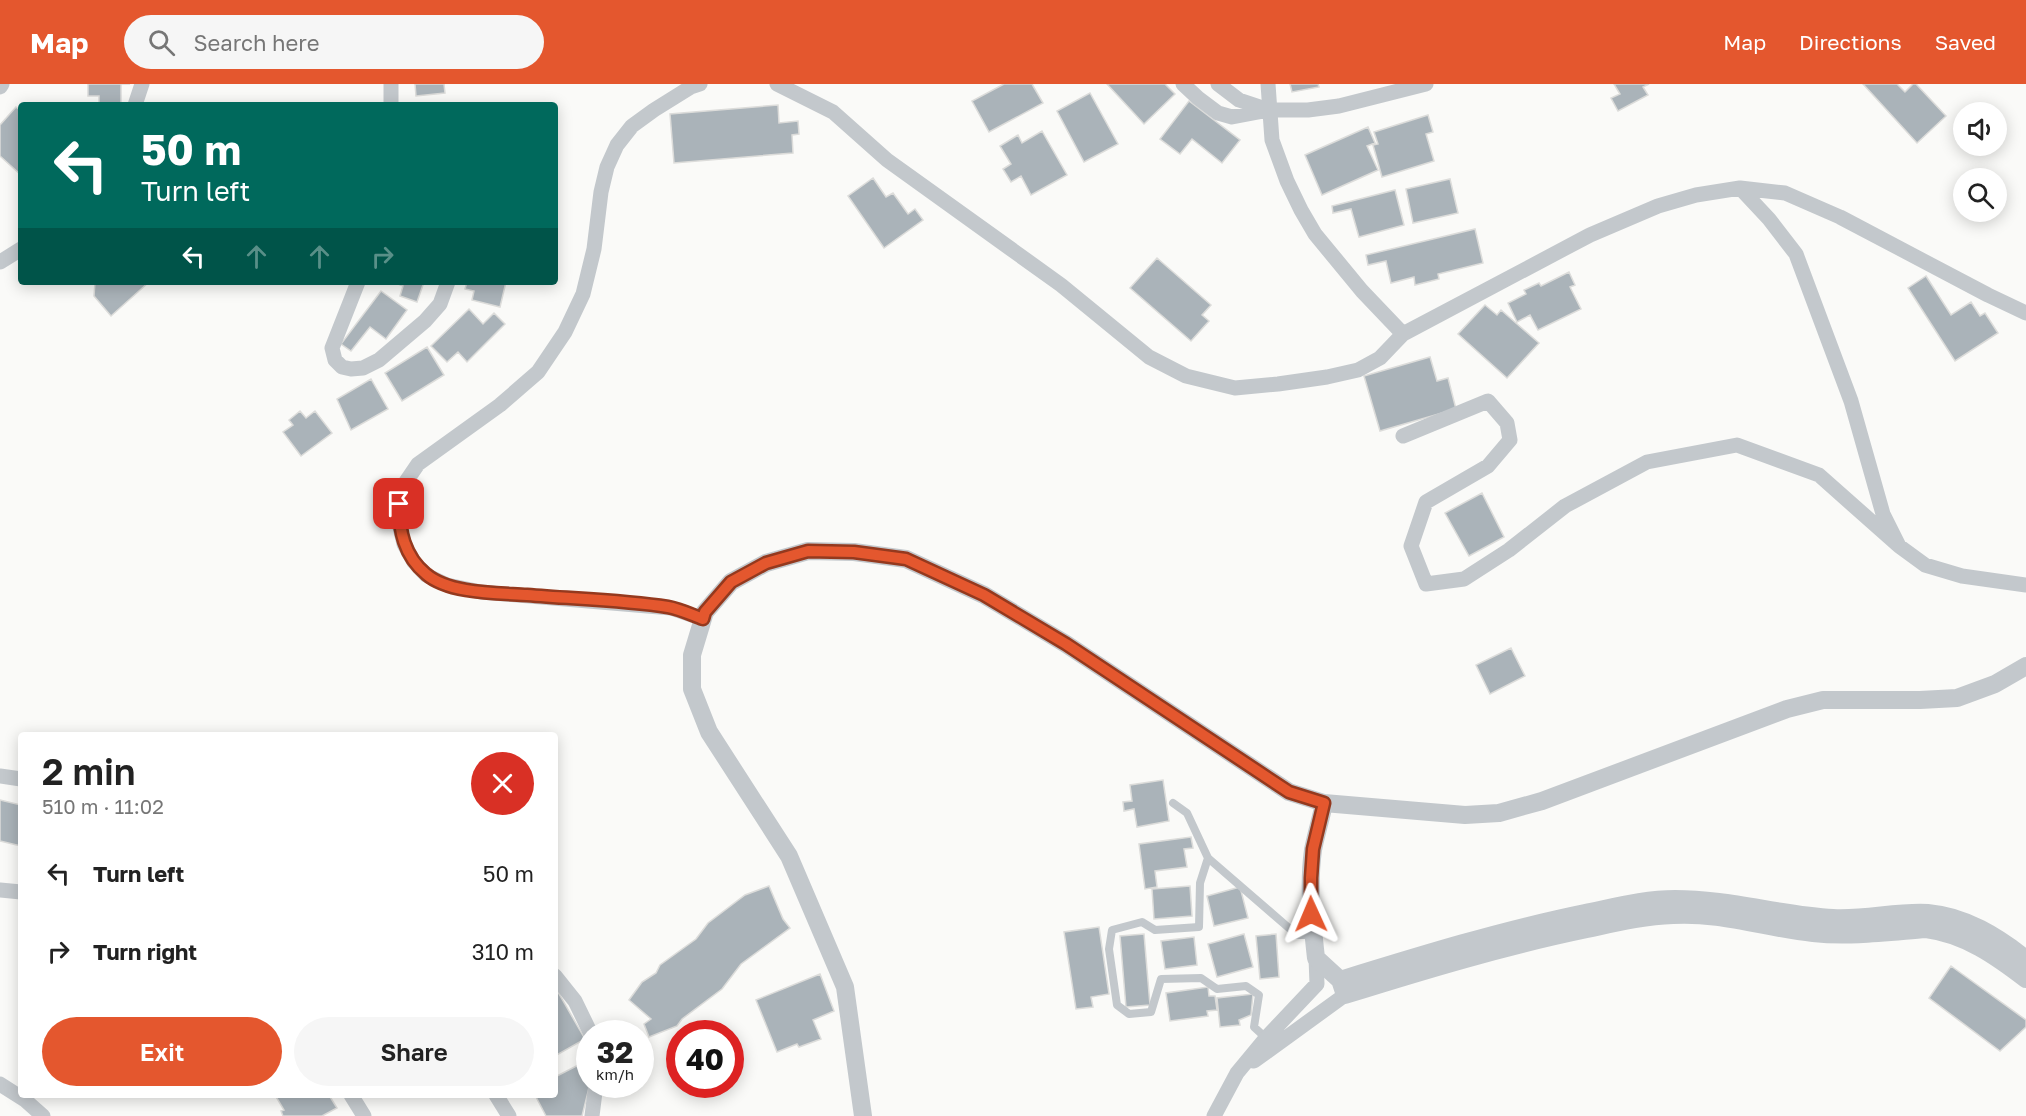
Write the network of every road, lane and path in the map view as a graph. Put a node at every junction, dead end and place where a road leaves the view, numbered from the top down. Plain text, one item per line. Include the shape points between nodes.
1 (142, 84) edge
2 (392, 84) edge
3 (700, 84) edge
4 (777, 84) edge
5 (1183, 84) edge
6 (1219, 84) edge
7 (1268, 84) edge
8 (1426, 84) edge
9 (136, 102) edge
10 (391, 102) edge
11 (1269, 110) junction
12 (1740, 188) junction
13 (18, 251) edge
14 (0, 262) edge
15 (357, 285) edge
16 (447, 285) edge
17 (2026, 313) edge
18 (1403, 334) junction
19 (1403, 436) dead end
20 (1873, 479) junction
21 (1854, 506) junction
22 (1899, 546) junction
23 (2026, 585) edge
24 (703, 619) junction
25 (2026, 666) edge
26 (0, 776) edge
27 (18, 779) edge
28 (1173, 803) dead end
29 (1324, 803) junction
30 (1208, 858) junction
31 (0, 890) edge
32 (18, 892) edge
33 (1314, 935) junction
34 (1316, 958) junction
35 (2026, 959) edge
36 (2026, 979) edge
37 (558, 980) edge
38 (1342, 987) junction
39 (584, 1020) edge
40 (1266, 1038) junction
41 (1237, 1073) junction
42 (0, 1084) edge
43 (18, 1096) edge
44 (22, 1098) edge
45 (353, 1098) edge
46 (498, 1098) edge
47 (594, 1098) edge
48 (43, 1116) edge
49 (364, 1116) edge
50 (509, 1116) edge
51 (592, 1116) edge
52 (863, 1116) edge
53 (1214, 1116) edge

1 - 9 street
2 - 10 street
3 - 24 street via 632,126 617,145 601,192 594,249 583,294 565,332 538,372 500,405 418,464 403,486 399,523 404,544 414,561 426,575 447,585 481,592 652,605
4 - 18 street via 833,112 887,160 1061,285 1149,357 1186,376 1235,388 1327,377 1358,370 1380,358
5 - 11 street via 1218,113 1232,117
6 - 11 street via 1239,100
7 - 11 street
8 - 11 street via 1339,106
11 - 18 street via 1272,140 1287,181 1315,234
12 - 17 street via 1785,193
12 - 18 street via 1658,206 1599,231
12 - 20 street via 1796,254 1851,401
13 - 14 street
15 - 16 street via 332,348 335,360 351,369 379,360 425,321 440,304
19 - 21 street via 1488,401 1507,423 1510,440 1488,465 1426,502 1411,546 1426,584 1464,579 1565,506 1647,462 1737,445 1819,475
20 - 21 street via 1869,494
20 - 22 street via 1883,514
21 - 22 street
22 - 23 street via 1925,566
24 - 29 street via 731,582 766,563 808,551 906,559 984,595 1066,644 1289,792
24 - 52 street via 692,655 692,689 709,732 789,856 845,987
25 - 29 street via 1995,684 1957,698 1823,700 1786,709 1542,801 1499,813 1465,815
26 - 27 street
28 - 30 lane via 1187,813
29 - 33 street via 1313,849
30 - 33 lane via 1297,935
30 - 40 lane via 1200,883 1199,927 1155,930 1142,922 1112,930 1109,949 1117,1005 1129,1014 1151,1012 1161,979 1201,978 1217,989 1246,986 1259,995 1254,1027
31 - 32 street
33 - 34 street
34 - 38 street
34 - 40 street via 1317,984
35 - 38 street via 1980,929 1927,913 1836,919 1707,900 1673,899 1533,924
36 - 38 street via 1973,943 1940,931 1812,933 1706,915 1674,914 1537,939 1424,970
37 - 39 street
38 - 41 street
40 - 41 street
41 - 53 street
42 - 43 street
44 - 48 street
45 - 49 street
46 - 50 street
47 - 51 street

